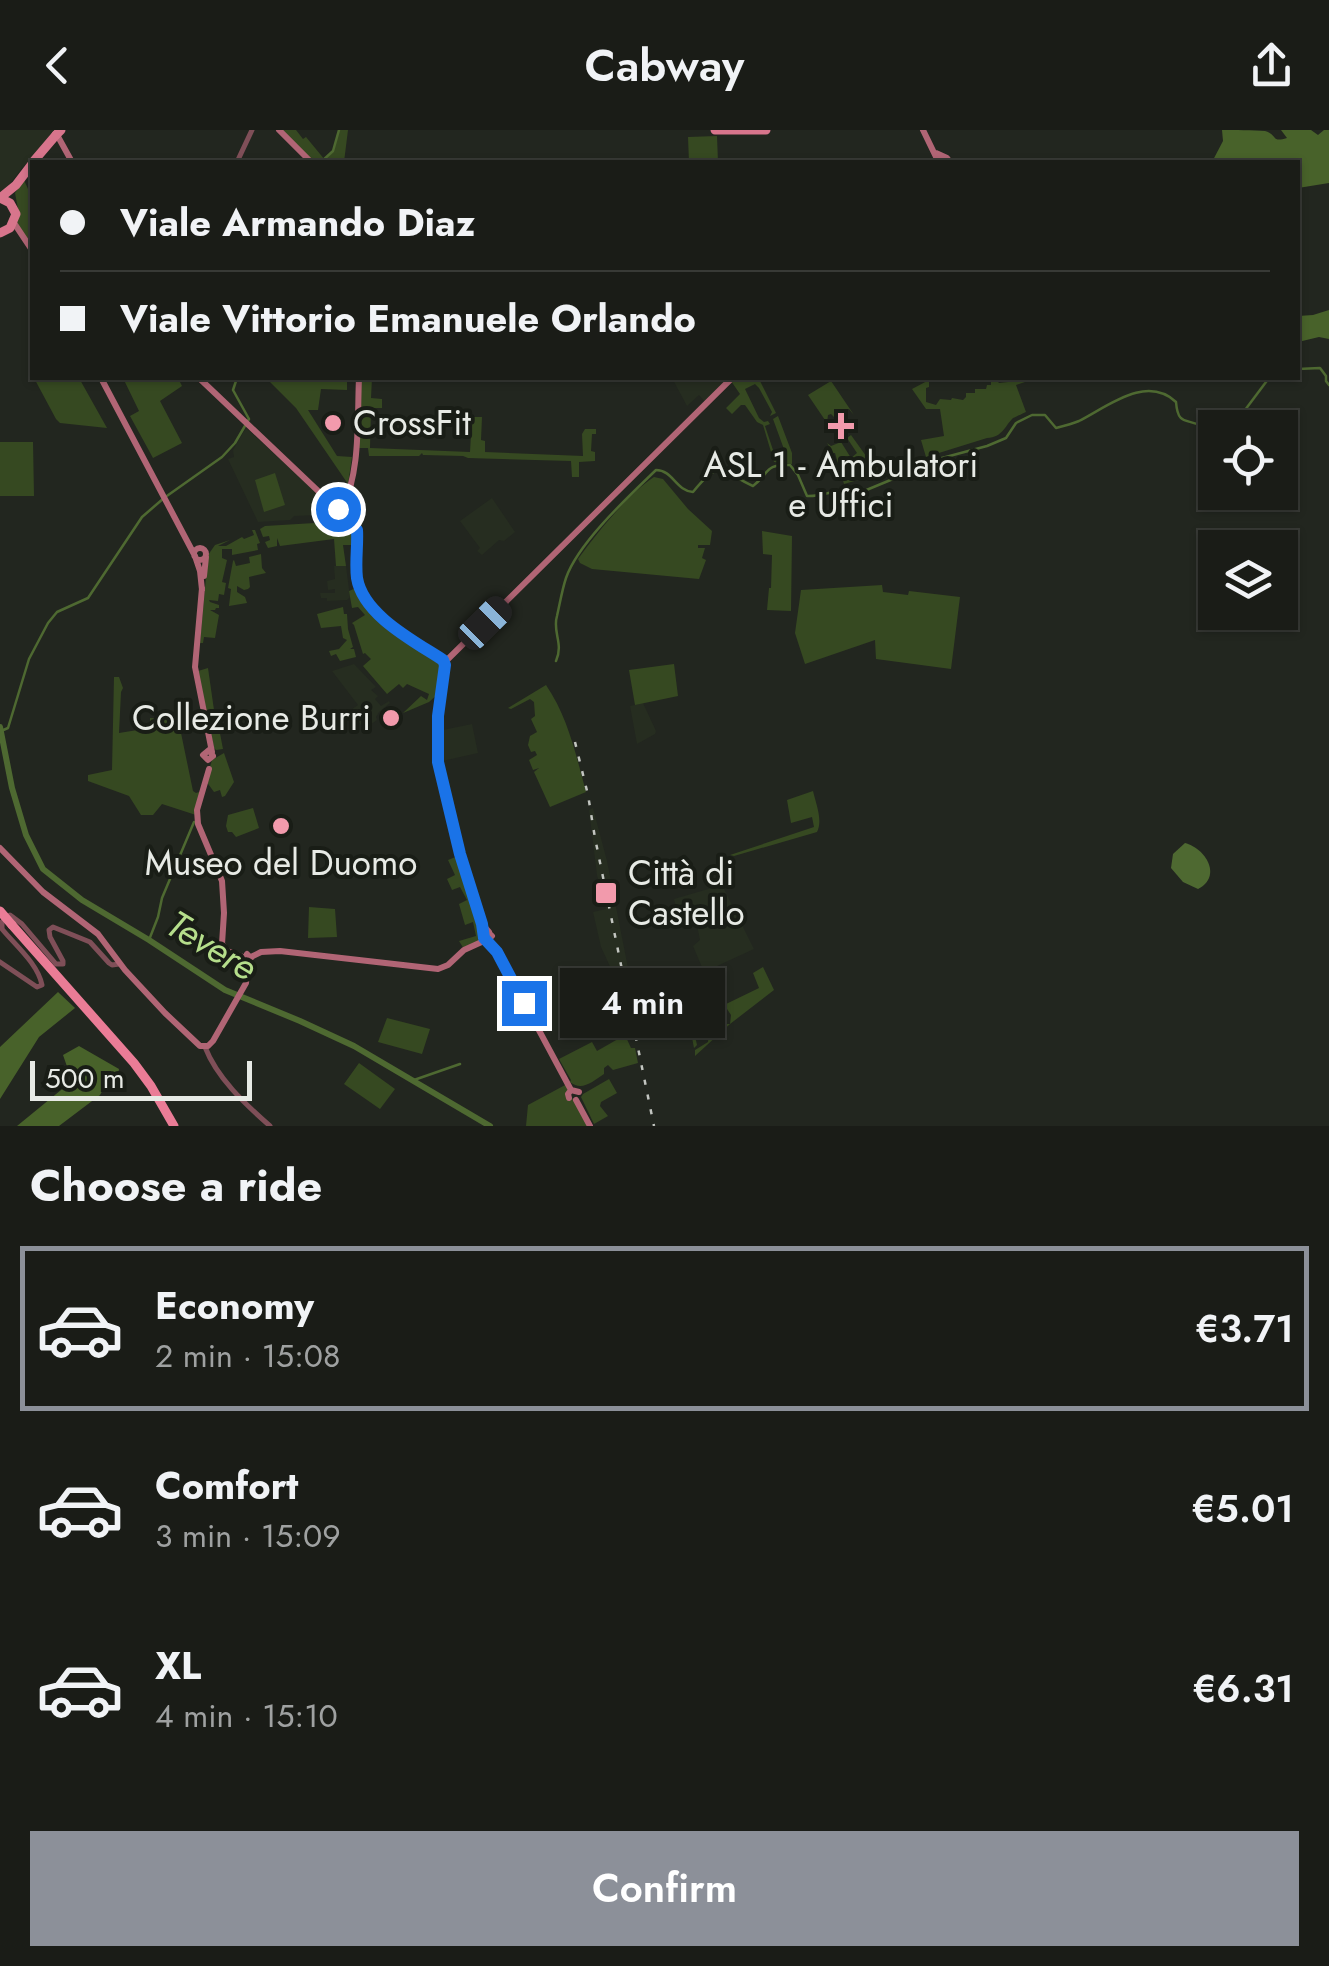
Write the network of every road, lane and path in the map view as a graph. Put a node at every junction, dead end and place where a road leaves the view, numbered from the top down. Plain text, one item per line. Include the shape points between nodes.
1 (58, 130) edge
2 (280, 130) edge
3 (715, 130) edge
4 (766, 130) edge
5 (923, 130) edge
6 (251, 132) edge
7 (941, 159) edge
8 (35, 160) edge
9 (71, 160) edge
10 (238, 160) edge
11 (309, 160) edge
12 (30, 167) edge
13 (18, 182) junction
14 (0, 198) edge
15 (13, 206) junction
16 (14, 224) junction
17 (0, 232) edge
18 (30, 247) edge
19 (102, 380) edge
20 (201, 380) edge
21 (359, 380) edge
22 (730, 380) edge
23 (341, 512) junction
24 (196, 552) junction
25 (202, 590) junction
26 (445, 661) junction
27 (0, 848) edge
28 (0, 914) edge
29 (487, 937) junction
30 (247, 957) junction
31 (0, 962) edge
32 (120, 964) junction
33 (205, 1047) junction
34 (172, 1126) edge
35 (270, 1126) edge
36 (590, 1126) edge

1 - 8 main road
1 - 9 main road
2 - 11 main road
3 - 4 main road
5 - 7 main road
6 - 10 street
12 - 13 main road
13 - 14 main road
13 - 15 main road
14 - 15 main road
15 - 16 main road
16 - 17 main road
16 - 18 main road
17 - 18 main road
19 - 24 main road
20 - 23 main road
21 - 23 main road via 355,454
22 - 26 main road
23 - 26 main road via 357,530 357,577 365,597 394,628
24 - 25 main road
24 - 25 main road via 206,551
25 - 30 main road via 195,667 210,740 198,824 222,882 222,944
26 - 29 main road via 438,762
27 - 32 main road via 42,892 88,924
28 - 34 highway, bridge via 151,1086
29 - 30 main road via 438,969 292,952
29 - 36 main road via 571,1090 569,1098
30 - 33 main road via 246,983
31 - 32 street via 41,987 36,970 2,927 10,915 56,964 63,961 49,934 53,927
32 - 33 main road
33 - 35 street

